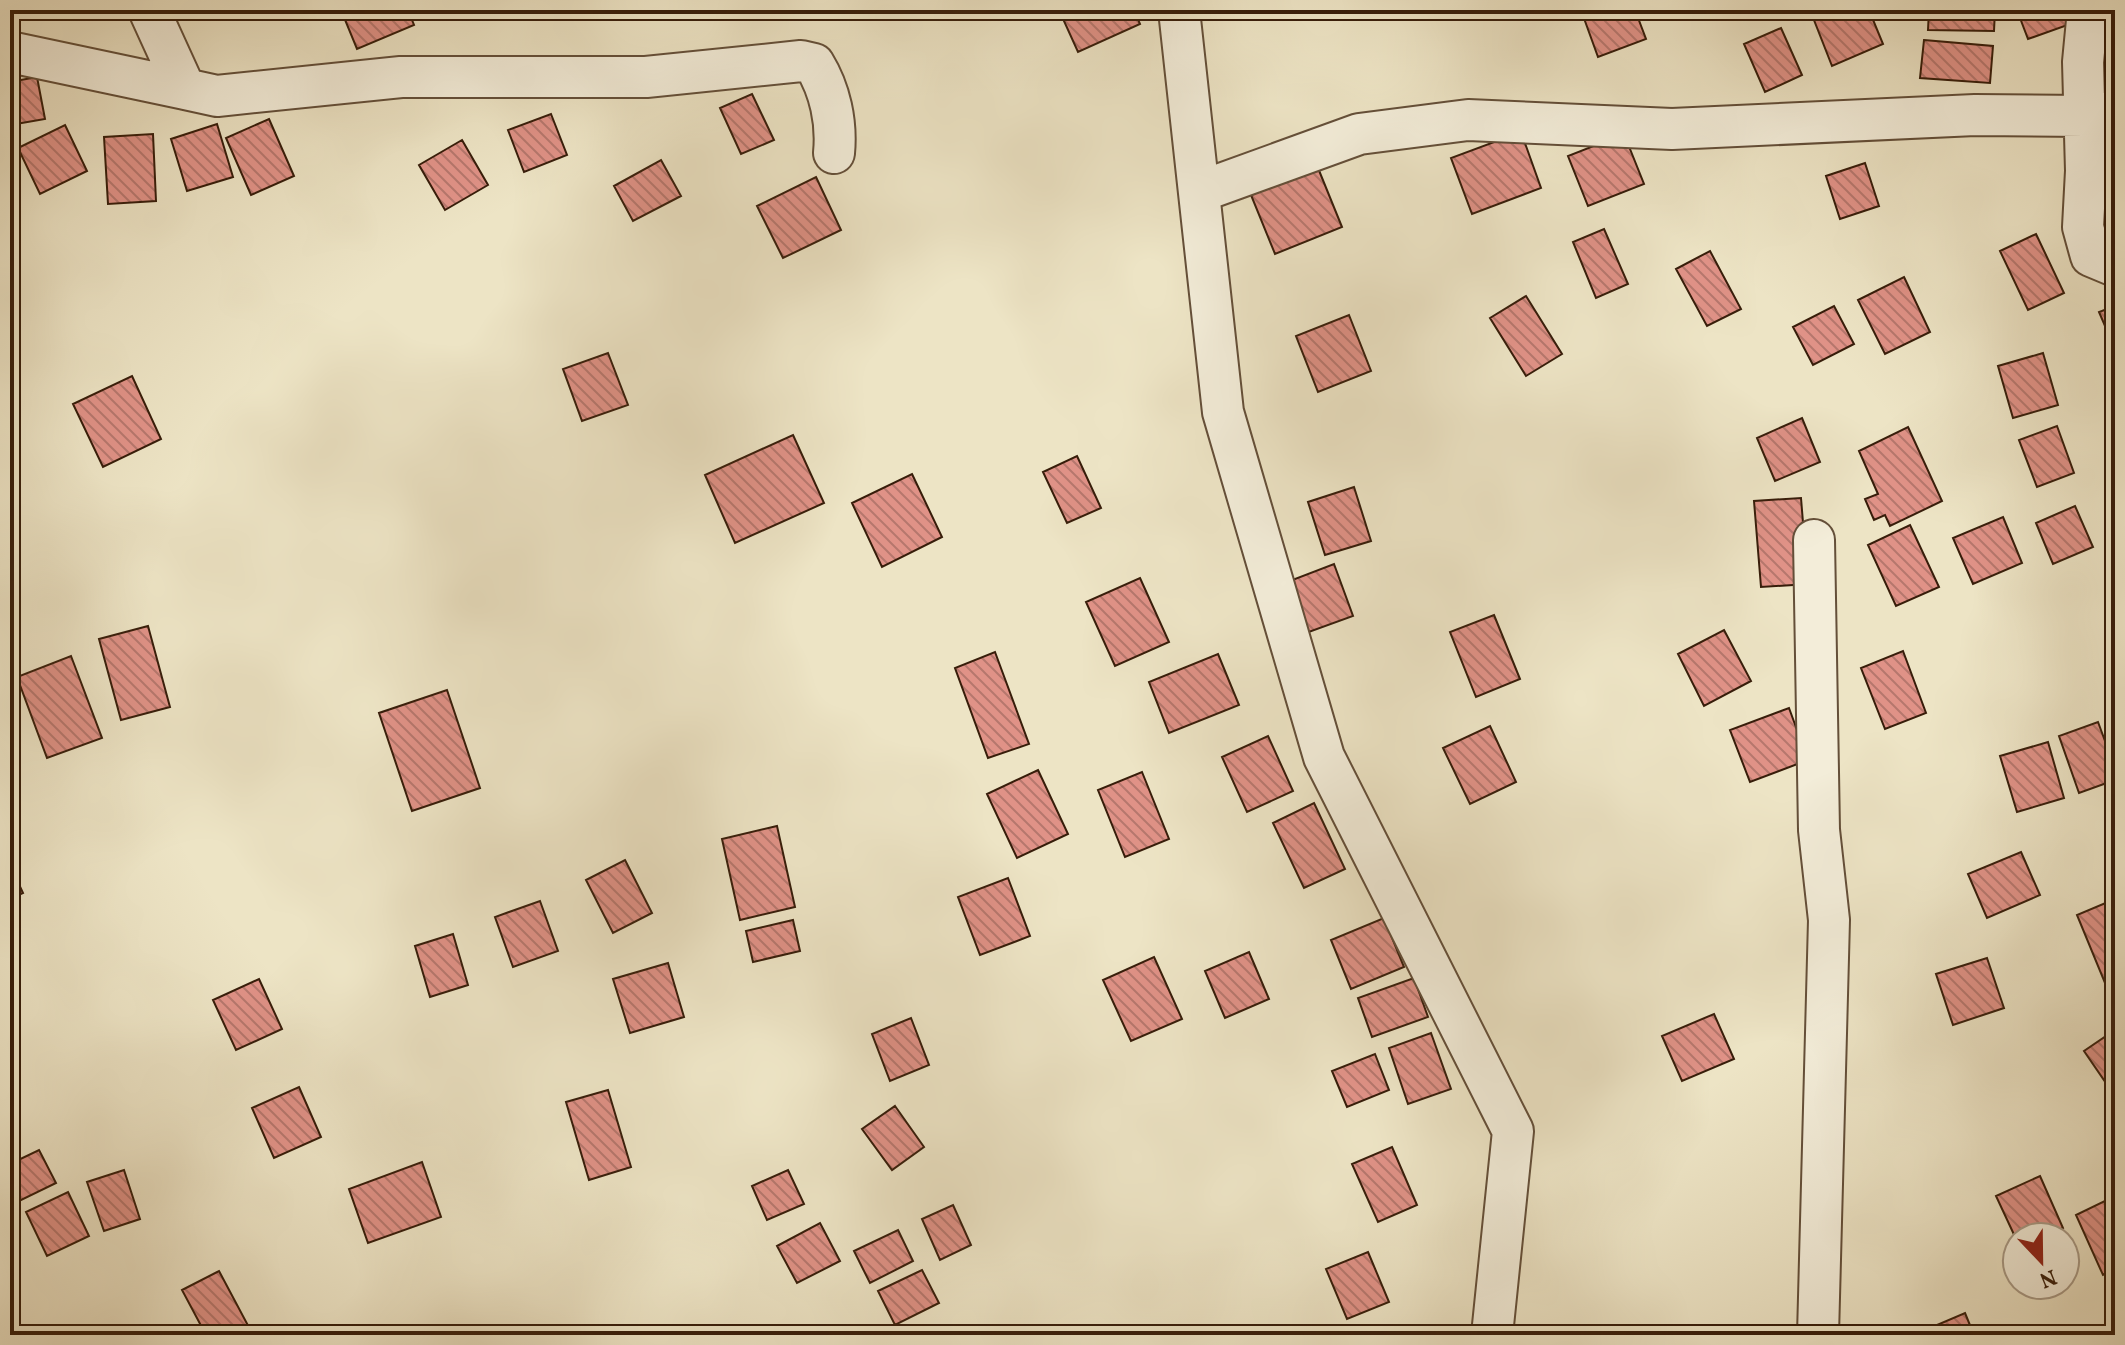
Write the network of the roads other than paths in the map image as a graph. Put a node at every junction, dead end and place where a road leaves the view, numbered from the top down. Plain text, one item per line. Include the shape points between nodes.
1 (149, 10) edge
2 (1179, 10) edge
3 (2088, 10) edge
4 (10, 52) edge
5 (185, 89) junction
6 (2100, 114) edge
7 (834, 153) dead end
8 (1199, 192) junction
9 (2115, 266) edge
10 (1814, 540) dead end
11 (1492, 1335) edge
12 (1818, 1335) edge

1 - 5 street
2 - 8 street
3 - 6 street via 2083,62
4 - 5 street
5 - 7 street via 217,96 401,77 646,77 801,61 814,64 822,77 833,111
6 - 8 street via 1672,129 1468,120 1359,134
6 - 9 street via 2086,171 2083,227 2091,256
8 - 11 street via 1223,412 1324,757 1513,1131
10 - 12 street via 1819,830 1829,920

